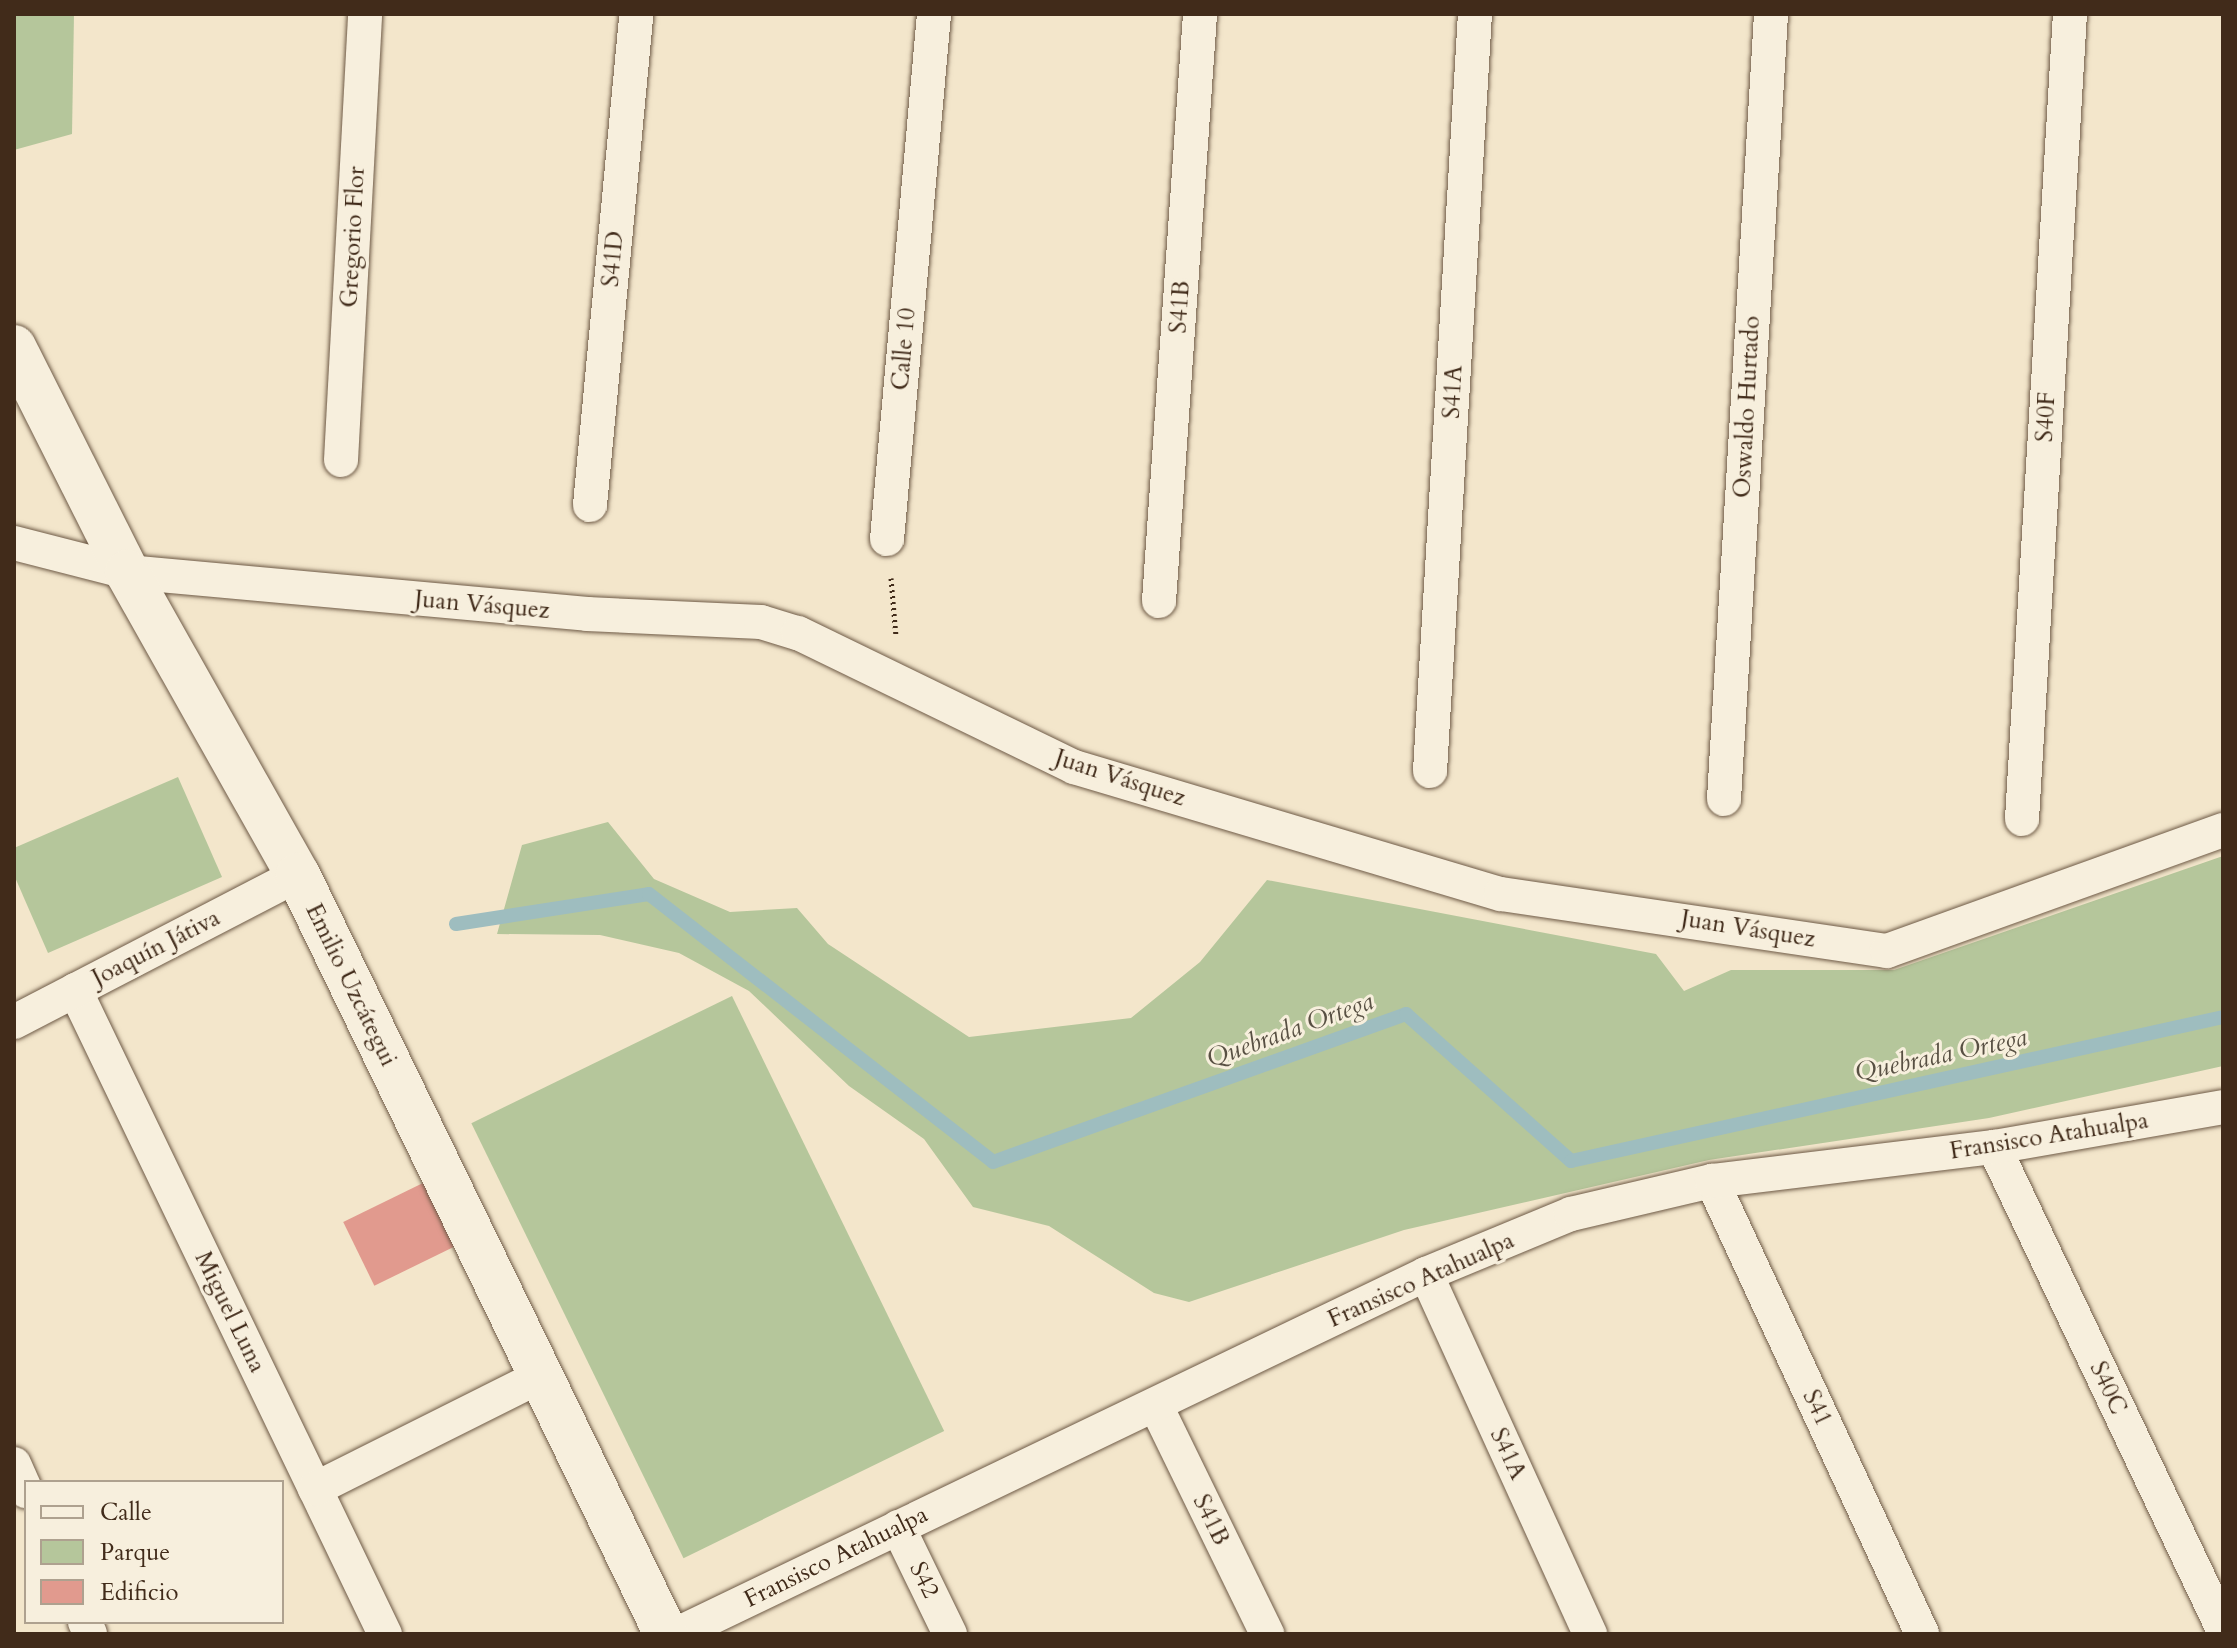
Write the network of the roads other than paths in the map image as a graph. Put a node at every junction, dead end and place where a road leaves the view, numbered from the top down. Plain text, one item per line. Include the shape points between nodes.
1 (365, 14) edge
2 (636, 14) edge
3 (934, 14) edge
4 (1200, 14) edge
5 (1475, 14) edge
6 (1771, 14) edge
7 (2070, 14) edge
8 (14, 347) edge
9 (341, 460) dead end
10 (590, 505) dead end
11 (887, 539) road end
12 (14, 543) edge
13 (127, 572) junction
14 (1159, 601) dead end
15 (1430, 771) dead end
16 (1724, 799) dead end
17 (2022, 819) dead end
18 (2223, 830) edge
19 (298, 875) junction
20 (75, 990) junction
21 (14, 1022) edge
22 (2223, 1107) edge
23 (1994, 1147) junction
24 (1712, 1181) junction
25 (1426, 1274) junction
26 (541, 1376) junction
27 (1156, 1406) junction
28 (14, 1464) edge
29 (24, 1486) edge
30 (315, 1489) junction
31 (898, 1527) junction
32 (2223, 1629) edge
33 (385, 1634) edge
34 (666, 1634) edge
35 (677, 1634) edge
36 (950, 1634) edge
37 (1267, 1634) edge
38 (1590, 1634) edge
39 (1922, 1634) edge

1 - 9 street, Gregorio Flor
2 - 10 street, S41D
3 - 11 street, Calle 10
4 - 14 street, S41B
5 - 15 street, S41A
6 - 16 street, Oswaldo Hurtado
7 - 17 street, S40F
8 - 13 street, Emilio Uzcátegui
12 - 13 street, Juan Vásquez
13 - 18 street, Juan Vásquez via 587,614 761,622 1074,767 1501,894 1887,951
13 - 19 street, Emilio Uzcátegui
19 - 20 street, Joaquín Játiva
19 - 26 street, Emilio Uzcátegui
20 - 21 street, Joaquín Játiva
20 - 30 street, Miguel Luna
22 - 23 street, Fransisco Atahualpa
23 - 24 street, Fransisco Atahualpa
23 - 32 street, S40C
24 - 25 street, Fransisco Atahualpa via 1571,1214
24 - 39 street, S41
25 - 27 street, Fransisco Atahualpa
25 - 38 street, S41A
26 - 30 street
26 - 34 street, Emilio Uzcátegui
27 - 31 street, Fransisco Atahualpa
27 - 37 street, S41B
28 - 29 street
30 - 33 street, Miguel Luna
31 - 35 street, Fransisco Atahualpa
31 - 36 street, S42

